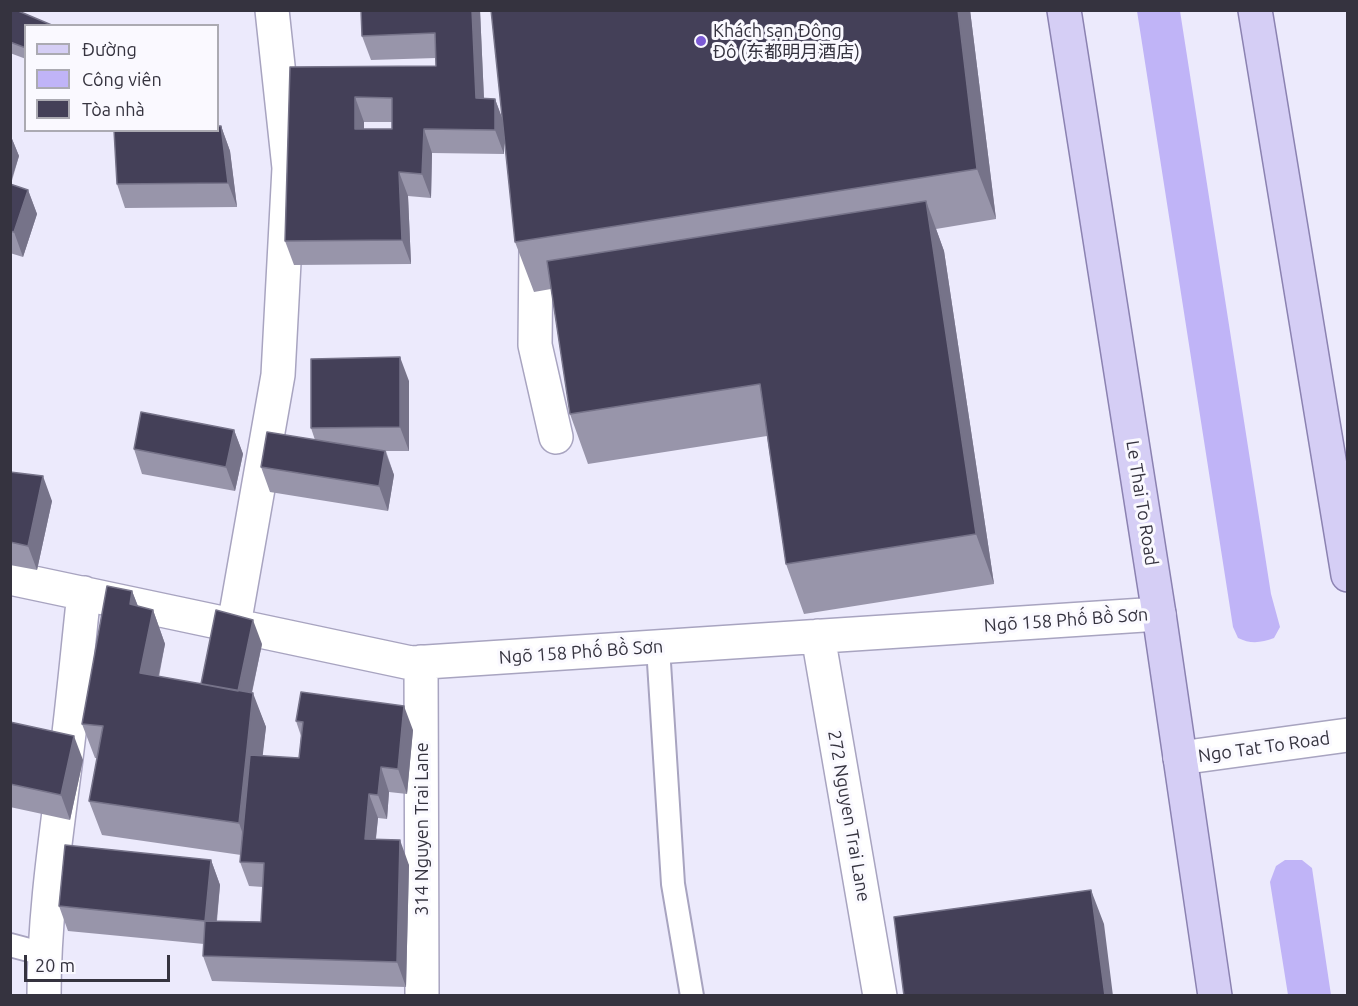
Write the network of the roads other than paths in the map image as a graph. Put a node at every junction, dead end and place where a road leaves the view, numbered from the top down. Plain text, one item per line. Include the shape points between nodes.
1 (272, 10) edge
2 (1064, 10) edge
3 (1255, 10) edge
4 (537, 222) edge
5 (556, 437) dead end
6 (1347, 575) edge
7 (10, 578) edge
8 (84, 593) junction
9 (1160, 614) junction
10 (234, 625) junction
11 (818, 636) junction
12 (658, 646) junction
13 (421, 663) junction
14 (1347, 735) edge
15 (1180, 758) junction
16 (10, 945) edge
17 (44, 954) junction
18 (44, 996) edge
19 (422, 996) edge
20 (692, 996) edge
21 (880, 996) edge
22 (1215, 996) edge

1 - 10 street via 289,168 278,375
2 - 9 main road, Le Thai To Road
3 - 6 main road
4 - 5 street via 535,345
7 - 8 street, Ngõ 158 Phố Bồ Sơn
8 - 10 street, Ngõ 158 Phố Bồ Sơn
8 - 17 street
9 - 11 street, Ngõ 158 Phố Bồ Sơn
9 - 15 main road, Le Thai To Road
10 - 13 street, Ngõ 158 Phố Bồ Sơn
11 - 12 street, Ngõ 158 Phố Bồ Sơn
11 - 21 street, 272 Nguyen Trai Lane
12 - 13 street, Ngõ 158 Phố Bồ Sơn
12 - 20 lane via 673,884
13 - 19 street, 314 Nguyen Trai Lane
14 - 15 street, Ngo Tat To Road
15 - 22 main road, Le Thai To Road
16 - 17 lane
17 - 18 street

